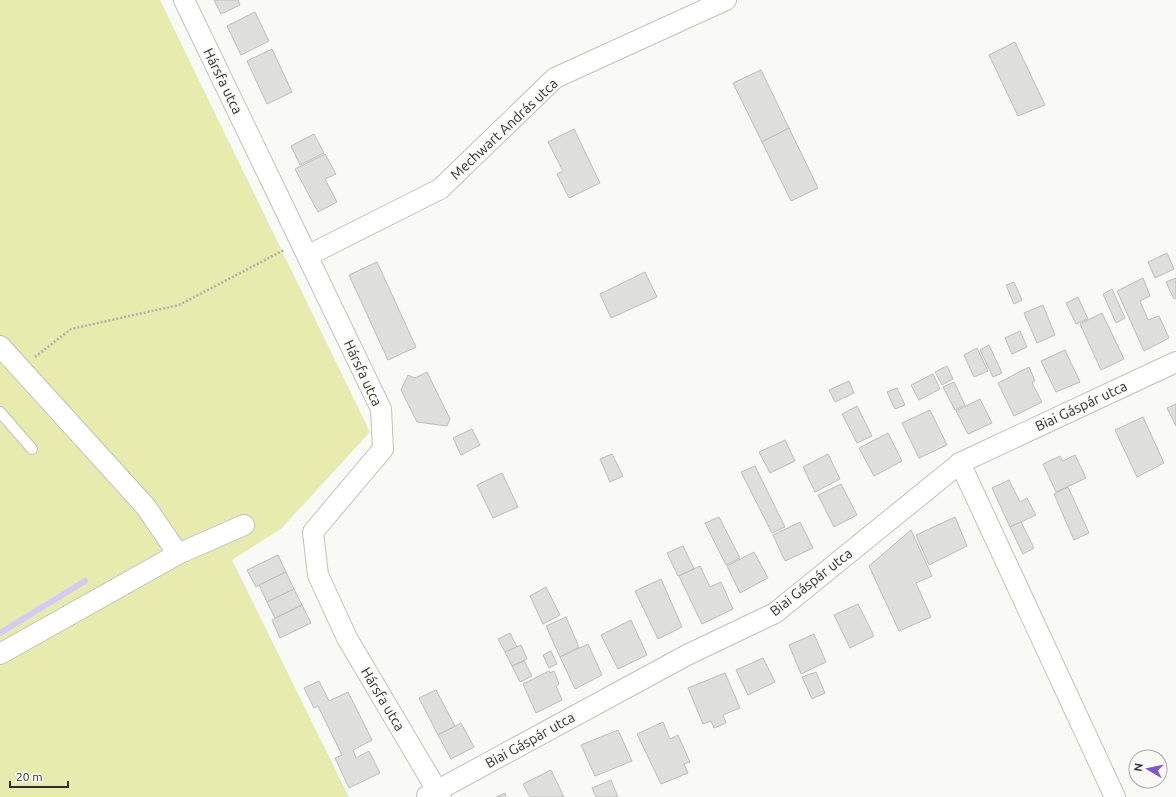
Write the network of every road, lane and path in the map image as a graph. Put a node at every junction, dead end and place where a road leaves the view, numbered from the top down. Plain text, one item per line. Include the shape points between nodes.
1 (184, 0) edge
2 (726, 0) edge
3 (307, 256) junction
4 (0, 346) edge
5 (1176, 362) edge
6 (20, 368) junction
7 (0, 412) edge
8 (32, 450) dead end
9 (960, 463) junction
10 (244, 525) dead end
11 (178, 554) junction
12 (0, 654) edge
13 (435, 795) edge
14 (1115, 797) edge

1 - 3 street, Hársfa utca
2 - 3 street, Mechwart András utca via 555,78 440,189
3 - 6 path via 286,249 179,305 71,329
3 - 13 street, Hársfa utca via 381,409 384,449 313,532 318,575 347,638
4 - 6 street
5 - 9 street, Biai Gáspár utca
6 - 11 street via 146,507
7 - 8 lane
9 - 13 street, Biai Gáspár utca via 775,613 687,655
9 - 14 street
10 - 11 street
11 - 12 street

